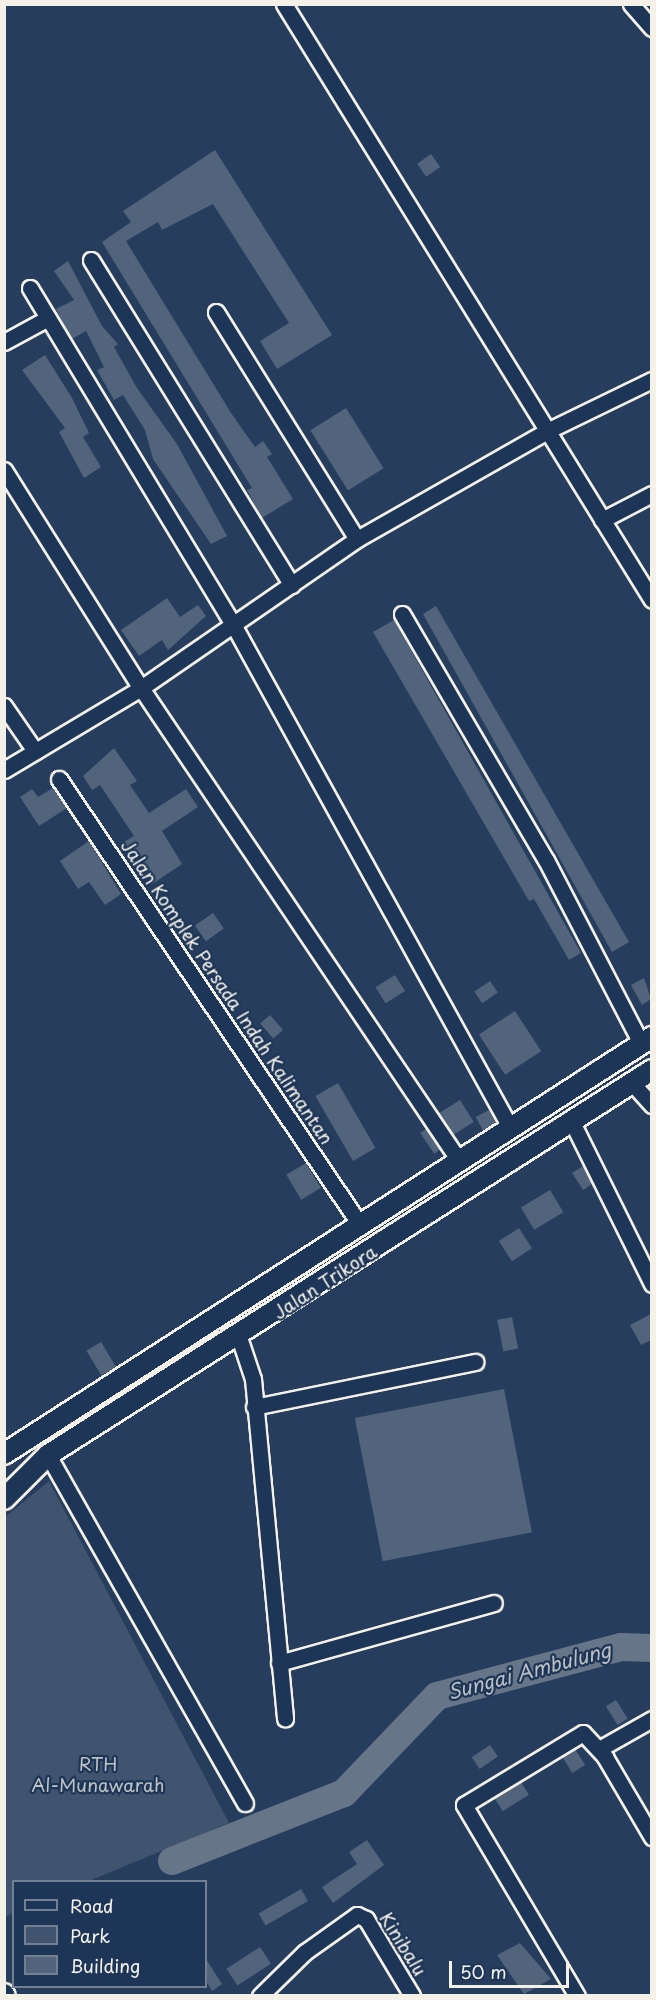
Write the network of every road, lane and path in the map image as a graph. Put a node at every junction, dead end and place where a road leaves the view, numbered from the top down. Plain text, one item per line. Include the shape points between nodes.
1 (284, 4) edge
2 (631, 4) edge
3 (651, 28) edge
4 (91, 260) dead end
5 (30, 288) dead end
6 (216, 312) dead end
7 (48, 318) junction
8 (4, 342) edge
9 (651, 380) edge
10 (547, 431) junction
11 (4, 470) edge
12 (651, 494) edge
13 (602, 520) junction
14 (357, 539) junction
15 (647, 583) edge
16 (292, 585) junction
17 (651, 600) edge
18 (402, 614) dead end
19 (234, 626) junction
20 (141, 688) junction
21 (4, 706) edge
22 (35, 751) junction
23 (4, 770) edge
24 (59, 779) dead end
25 (646, 1040) edge
26 (651, 1070) edge
27 (632, 1083) junction
28 (651, 1105) edge
29 (572, 1122) junction
30 (511, 1129) junction
31 (460, 1162) junction
32 (361, 1226) junction
33 (651, 1284) edge
34 (226, 1313) junction
35 (239, 1337) junction
36 (475, 1362) dead end
37 (254, 1407) junction
38 (4, 1454) edge
39 (48, 1455) junction
40 (4, 1499) edge
41 (494, 1603) dead end
42 (279, 1663) junction
43 (285, 1718) dead end
44 (651, 1719) edge
45 (599, 1749) junction
46 (245, 1803) dead end
47 (651, 1837) edge
48 (260, 1995) edge
49 (412, 1995) edge
50 (578, 1995) edge

1 - 10 street
2 - 3 street
4 - 16 street
5 - 7 street
6 - 14 street
7 - 8 street
7 - 19 street
9 - 10 street
10 - 13 street
10 - 14 street
11 - 20 street
12 - 13 street
13 - 15 street
14 - 16 street
15 - 17 street
16 - 19 street
18 - 25 street
19 - 20 street
19 - 30 street
20 - 22 street
20 - 31 street
21 - 22 street
22 - 23 street
24 - 32 street, Jalan Komplek Persada Indah Kalimantan
25 - 30 main road, Jalan Trikora
26 - 27 main road, Jalan Trikora
27 - 28 street
27 - 29 main road, Jalan Trikora
29 - 33 street
29 - 35 main road, Jalan Trikora
30 - 31 main road, Jalan Trikora
31 - 32 main road, Jalan Trikora
32 - 34 main road, Jalan Trikora
34 - 35 main road
34 - 38 main road, Jalan Trikora
35 - 37 street via 248,1355
35 - 39 main road, Jalan Trikora
36 - 37 street
37 - 42 street
39 - 40 main road, Jalan Trikora
39 - 46 street
41 - 42 street
42 - 43 street
44 - 45 street
45 - 47 street
45 - 50 street via 588,1736 575,1735 464,1808
48 - 49 street, Kinibalu via 305,1952 360,1915

